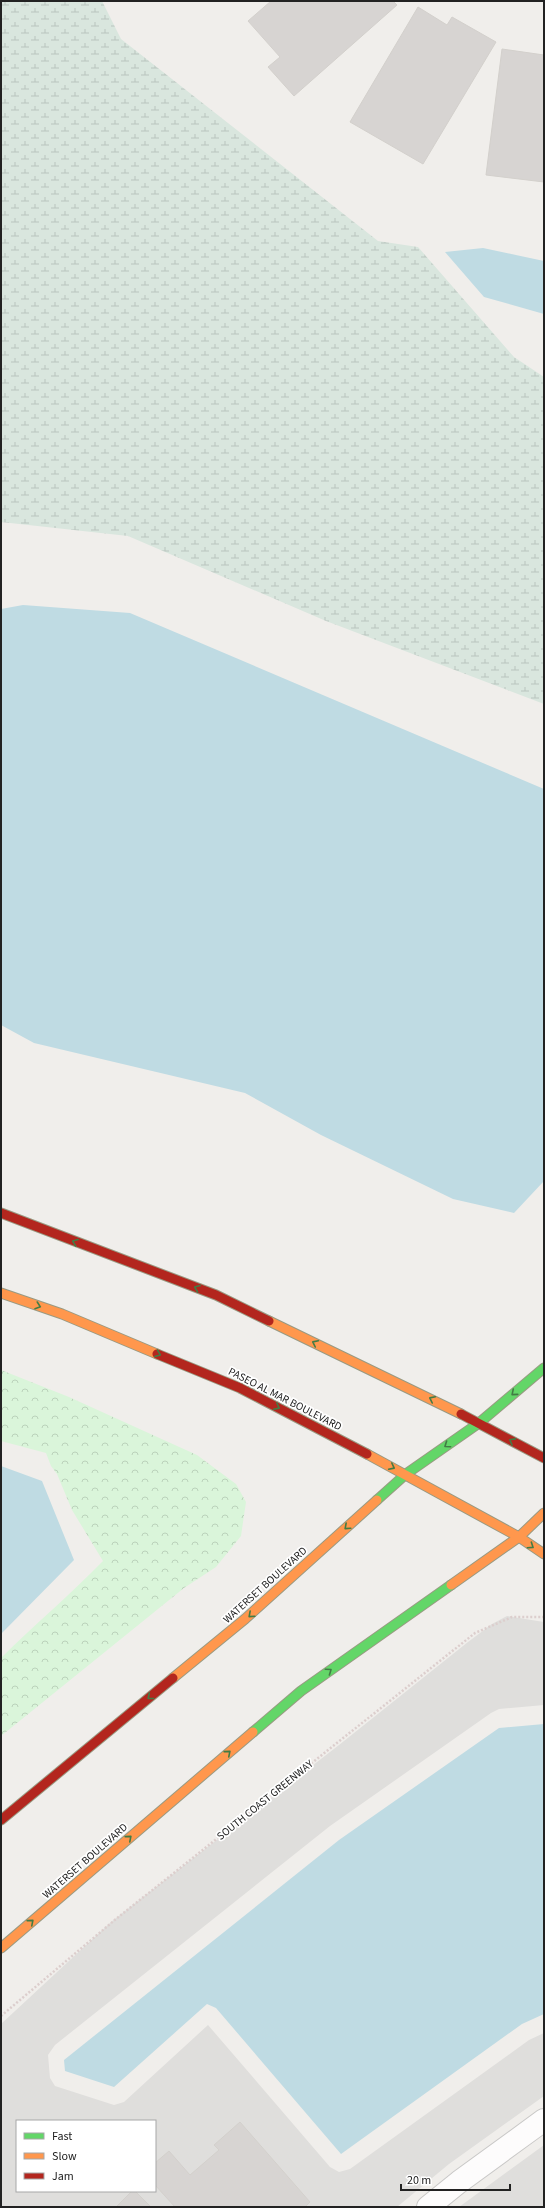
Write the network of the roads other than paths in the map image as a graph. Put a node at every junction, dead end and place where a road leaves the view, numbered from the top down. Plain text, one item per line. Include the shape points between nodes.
1 (1, 1213) edge
2 (1, 1293) edge
3 (544, 1368) edge
4 (479, 1423) junction
5 (544, 1458) edge
6 (406, 1474) junction
7 (544, 1513) edge
8 (518, 1537) junction
9 (544, 1554) edge
10 (1, 1820) edge
11 (1, 1948) edge
12 (544, 2120) edge
13 (428, 2207) edge

4 -> 1 street via 216,1295
2 -> 6 street, PASEO AL MAR BOULEVARD via 62,1314 240,1388
3 -> 4 street, WATERSET BOULEVARD
5 -> 4 street
4 -> 6 street, WATERSET BOULEVARD
6 - 8 street, PASEO AL MAR BOULEVARD
6 -> 10 street, WATERSET BOULEVARD via 245,1619
7 - 8 street, WATERSET BOULEVARD
8 -> 9 street, PASEO AL MAR BOULEVARD
11 -> 8 street, WATERSET BOULEVARD via 301,1691
12 - 13 street

